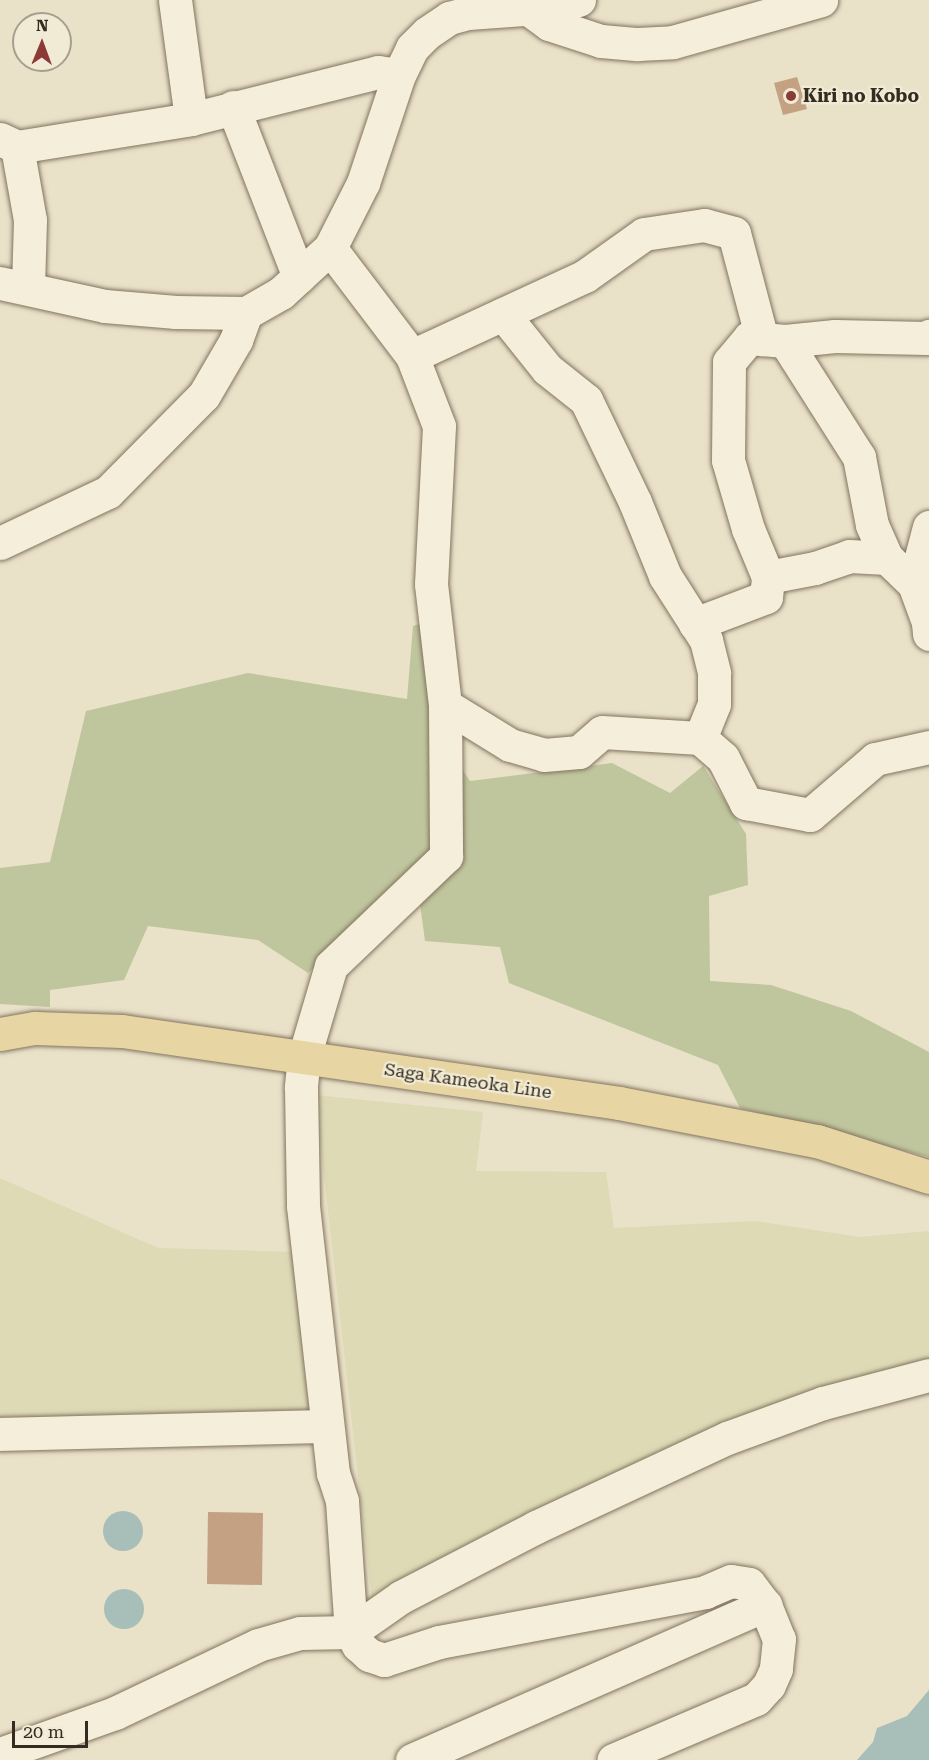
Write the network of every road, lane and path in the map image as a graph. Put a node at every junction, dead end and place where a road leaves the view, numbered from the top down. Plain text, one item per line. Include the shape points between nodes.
1 (175, 0) edge
2 (579, 0) edge
3 (821, 0) edge
4 (468, 6) edge
5 (527, 8) junction
6 (399, 75) junction
7 (233, 107) junction
8 (191, 118) junction
9 (8, 143) edge
10 (330, 248) junction
11 (299, 277) junction
12 (14, 285) edge
13 (246, 313) junction
14 (503, 314) junction
15 (928, 339) edge
16 (774, 340) junction
17 (412, 356) junction
18 (929, 527) edge
19 (0, 543) edge
20 (887, 558) junction
21 (768, 577) junction
22 (914, 584) junction
23 (696, 624) junction
24 (929, 634) edge
25 (445, 705) junction
26 (700, 738) junction
27 (929, 747) edge
28 (0, 1034) edge
29 (304, 1057) junction
30 (929, 1177) edge
31 (929, 1375) edge
32 (327, 1425) junction
33 (0, 1434) edge
34 (765, 1605) junction
35 (351, 1632) junction
36 (0, 1754) edge
37 (412, 1760) edge
38 (613, 1760) edge

1 - 8 street
2 - 5 street
3 - 5 street via 673,42 638,44 601,41 549,24
4 - 5 street
4 - 6 street via 427,33 412,48
6 - 7 street via 378,72
6 - 10 street via 363,183
7 - 8 street
7 - 11 street
8 - 9 street
9 - 12 street via 30,220
10 - 11 street
10 - 17 street
11 - 13 street via 281,293
12 - 13 street via 105,306
13 - 19 street via 236,340 204,395 108,492
14 - 16 street via 585,276 644,234 704,225 734,233
14 - 17 street
14 - 23 street via 548,369 586,400 665,576
15 - 16 street via 835,336
16 - 20 street via 859,457 872,525
16 - 21 street via 749,338 729,362 728,460 748,529
17 - 25 street via 439,426 431,584
18 - 22 street
20 - 21 street via 849,556 815,568
20 - 22 street
21 - 23 street via 765,597
22 - 24 street
23 - 26 street via 706,640 714,673 714,704
25 - 26 street via 510,745 544,754 579,752 602,732
25 - 29 street via 446,856 331,966
26 - 27 street via 723,758 746,803 810,815 875,759
28 - 29 main road, Saga Kameoka Line via 35,1028 122,1031
29 - 30 main road, Saga Kameoka Line via 619,1103 805,1139
29 - 32 street via 303,1206
31 - 35 street via 824,1403 727,1438 536,1527 401,1597
32 - 33 street
32 - 35 street via 333,1473 342,1501
34 - 35 street via 749,1584 731,1581 705,1592 439,1642 384,1660 369,1655
34 - 37 street
34 - 38 street via 779,1639 778,1654 769,1685 756,1699
35 - 36 street via 300,1633 258,1645 115,1713

